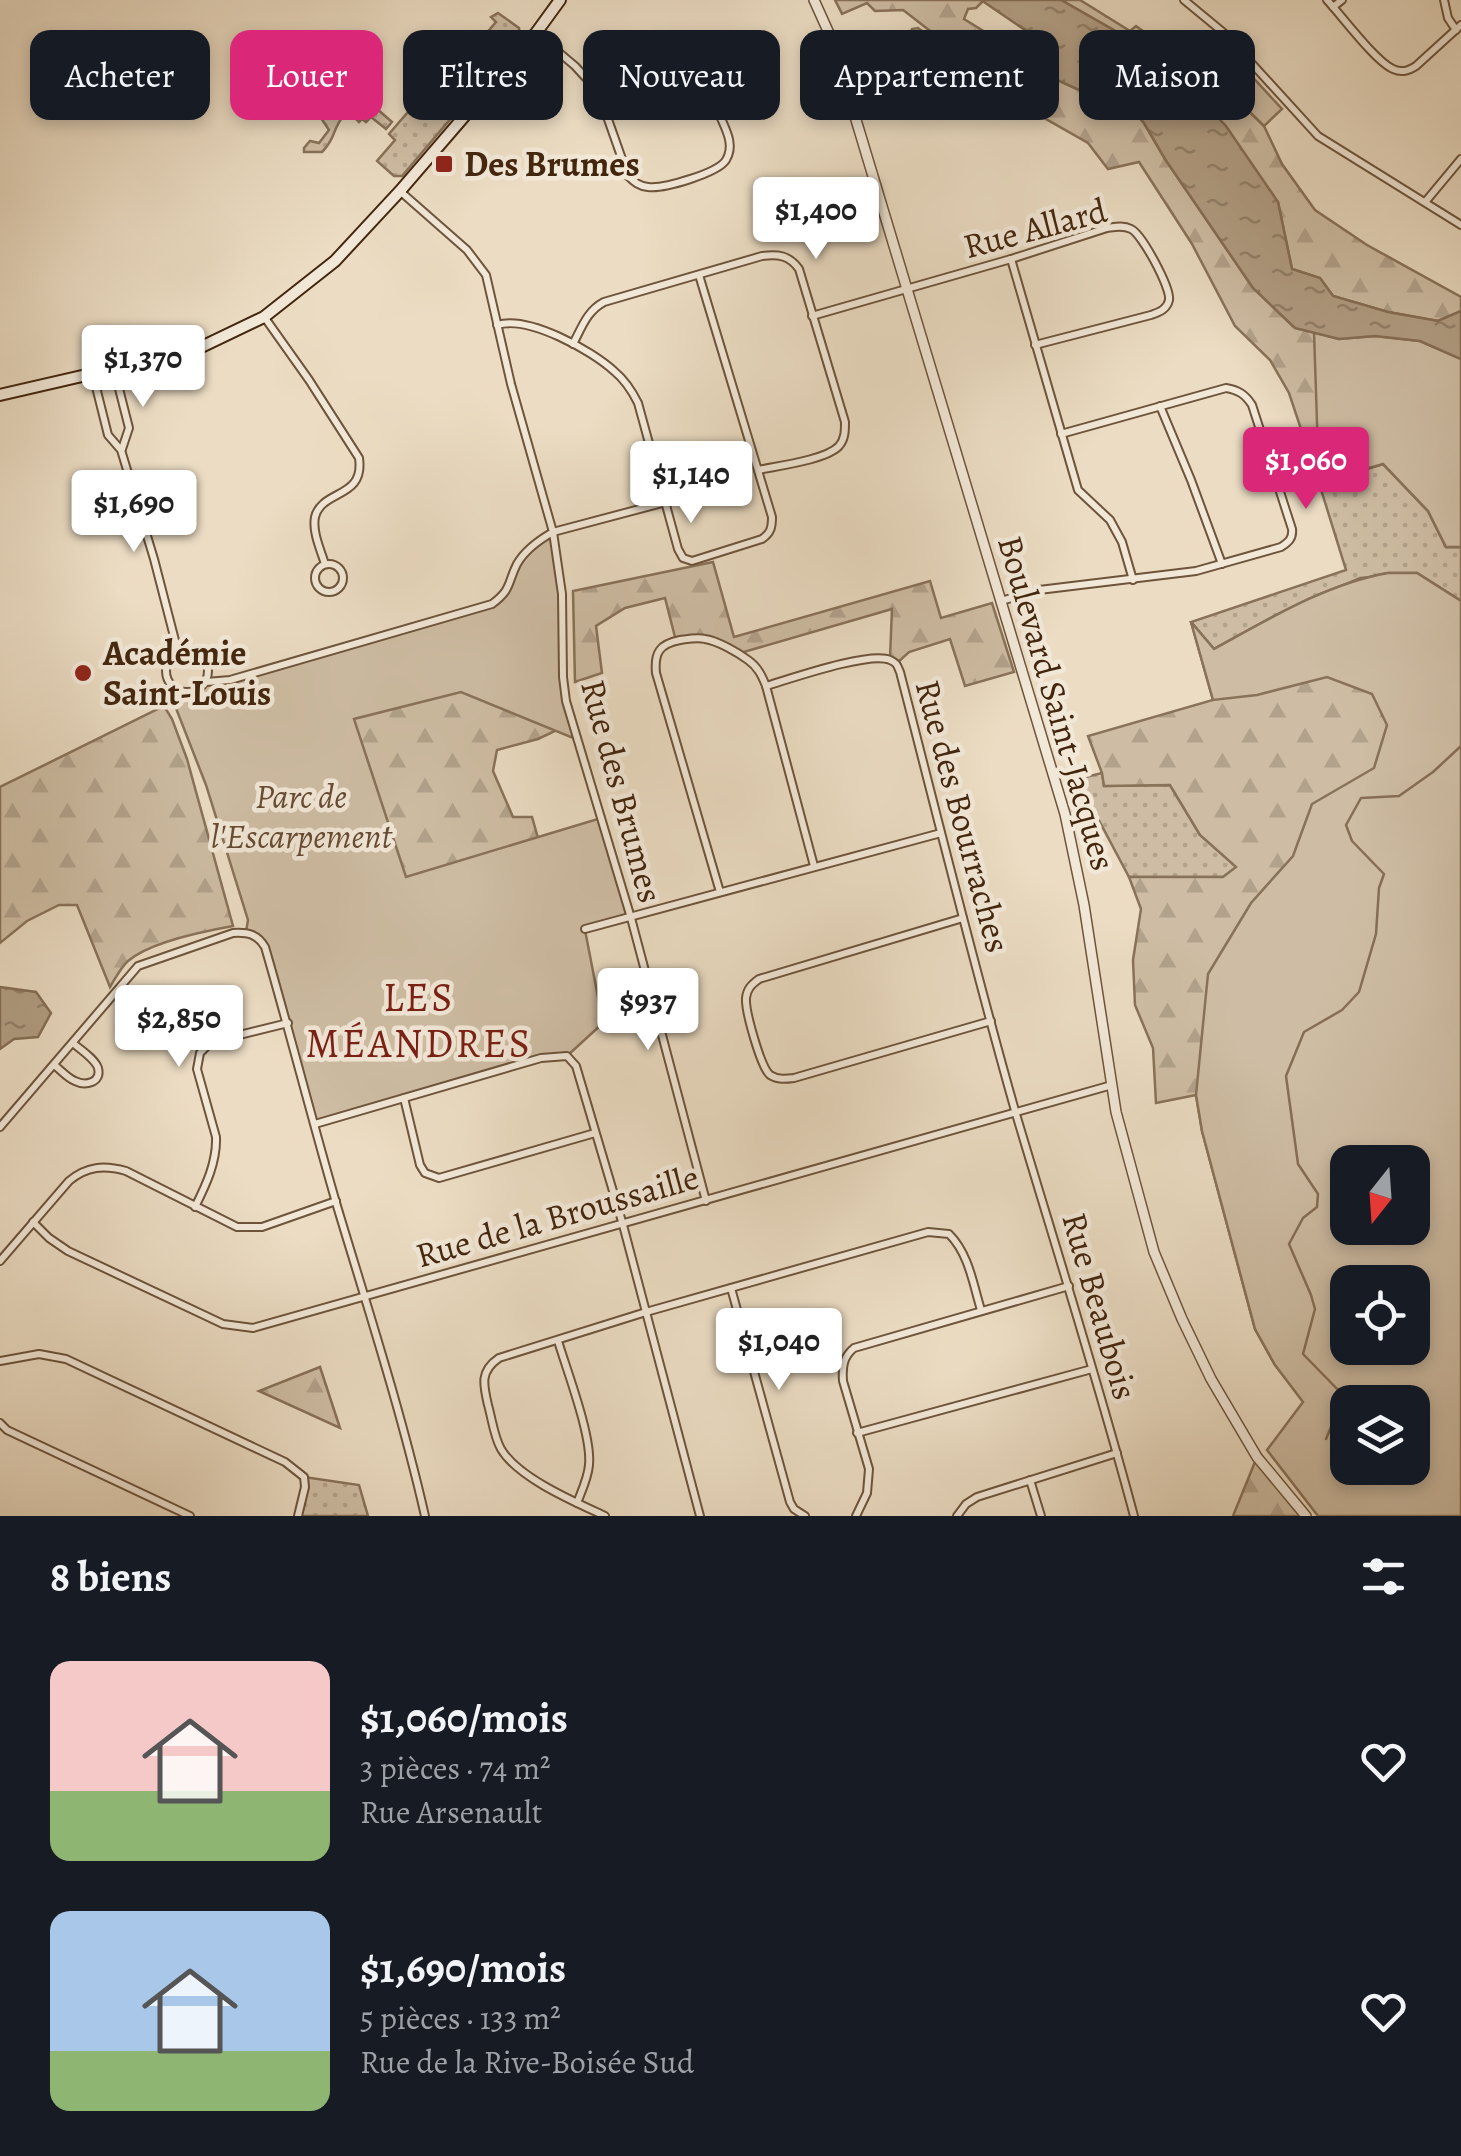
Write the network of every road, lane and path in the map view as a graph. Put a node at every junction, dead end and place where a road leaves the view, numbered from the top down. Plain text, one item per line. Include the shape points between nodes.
1 (560, 0) edge
2 (814, 0) edge
3 (1184, 0) edge
4 (1342, 0) edge
5 (1444, 0) edge
6 (1330, 3) edge
7 (1458, 28) edge
8 (538, 30) edge
9 (563, 56) edge
10 (583, 76) edge
11 (598, 92) joint
12 (461, 120) edge
13 (1461, 160) edge
14 (400, 191) junction
15 (1426, 201) junction
16 (1461, 225) edge
17 (1011, 259) junction
18 (699, 274) junction
19 (907, 290) junction
20 (812, 316) junction
21 (264, 317) junction
22 (497, 326) junction
23 (573, 344) junction
24 (1036, 345) junction
25 (114, 369) junction
26 (92, 373) junction
27 (0, 395) edge
28 (1160, 406) junction
29 (1061, 434) junction
30 (121, 450) junction
31 (758, 470) junction
32 (666, 502) junction
33 (553, 532) junction
34 (325, 564) junction
35 (1222, 564) junction
36 (1133, 580) junction
37 (1001, 601) junction
38 (178, 652) junction
39 (206, 682) junction
40 (766, 686) junction
41 (941, 833) junction
42 (814, 866) junction
43 (720, 892) junction
44 (631, 918) junction
45 (963, 918) junction
46 (585, 930) dead end
47 (991, 1020) junction
48 (288, 1023) junction
49 (74, 1044) junction
50 (54, 1065) junction
51 (1112, 1085) junction
52 (404, 1098) junction
53 (1016, 1111) junction
54 (315, 1124) junction
55 (0, 1127) edge
56 (594, 1133) junction
57 (706, 1201) junction
58 (336, 1202) junction
59 (195, 1207) junction
60 (34, 1222) junction
61 (623, 1225) junction
62 (0, 1261) edge
63 (1069, 1286) junction
64 (731, 1288) junction
65 (364, 1295) junction
66 (980, 1310) junction
67 (646, 1312) junction
68 (558, 1341) junction
69 (0, 1361) edge
70 (1092, 1368) junction
71 (0, 1423) edge
72 (858, 1433) junction
73 (1118, 1454) junction
74 (1030, 1480) junction
75 (577, 1502) junction
76 (190, 1516) edge
77 (298, 1516) edge
78 (424, 1516) edge
79 (605, 1516) edge
80 (699, 1516) edge
81 (805, 1516) edge
82 (856, 1516) edge
83 (957, 1516) edge
84 (1042, 1516) edge
85 (1134, 1516) edge
86 (1306, 1516) edge

1 - 8 main road
2 - 19 street, Boulevard Saint-Jacques
3 - 15 street via 1318,136
4 - 6 street
5 - 7 street
6 - 7 street via 1383,63 1399,71 1416,66
9 - 10 street
11 - 11 street via 628,176 642,186 715,170 728,156 730,138 692,69 676,66
12 - 14 main road
13 - 15 street
14 - 21 main road via 333,264
14 - 22 street, Rue des Brumes via 482,267
15 - 16 street
17 - 19 street, Rue Allard
17 - 24 street
17 - 24 street, Rue Allard via 1121,226 1141,238 1168,291 1162,311
18 - 20 street via 762,256 786,257 799,268
18 - 23 street via 593,308
18 - 31 street
19 - 20 street, Rue Allard
19 - 37 street, Boulevard Saint-Jacques
20 - 31 street via 845,422 842,443 826,454
21 - 25 main road via 195,350
21 - 34 street via 359,458 354,485 316,515
22 - 23 street via 519,324
22 - 33 street, Rue des Brumes
23 - 32 street via 628,386
24 - 29 street
25 - 26 main road
25 - 30 street via 129,428
26 - 27 main road
26 - 30 street via 108,435
28 - 29 street
28 - 35 street
28 - 35 street via 1226,388 1252,405 1291,537
29 - 36 street via 1078,490 1110,520
30 - 38 street
31 - 32 street via 772,517 762,539 683,558
32 - 33 street
33 - 39 street via 518,560 505,594 492,604
33 - 44 street, Rue des Brumes via 566,701
34 - 34 street via 316,582 329,591 342,576
35 - 36 street
36 - 37 street
37 - 51 street, Boulevard Saint-Jacques via 1066,814
38 - 39 street via 204,658
38 - 39 street via 166,668 171,686 191,692
40 - 41 street, Rue des Bourraches via 857,660 896,664
40 - 42 street
40 - 43 street via 749,660 704,638 669,642 656,652 656,672
41 - 42 street
41 - 45 street, Rue des Bourraches
42 - 43 street
43 - 44 street
44 - 46 street
44 - 57 street, Rue des Brumes
45 - 47 street, Rue des Bourraches
45 - 47 street via 759,980 746,1006 764,1066 783,1079
47 - 53 street, Rue des Bourraches
48 - 49 street via 265,947 254,935 234,933 138,966
48 - 54 street
48 - 59 street via 211,1042 200,1052 197,1070 216,1148
49 - 50 street
49 - 50 street via 96,1063 93,1082 72,1080
50 - 55 street
51 - 53 street, Rue de la Broussaille
51 - 86 street, Boulevard Saint-Jacques via 1154,1252 1182,1319 1257,1457
52 - 54 street
52 - 56 street via 567,1056 576,1066
52 - 56 street via 420,1166 439,1178
53 - 57 street, Rue de la Broussaille
53 - 63 street, Rue Beaubois
54 - 58 street
56 - 61 street
57 - 61 street, Rue de la Broussaille
58 - 59 street via 249,1229
58 - 65 street
59 - 60 street via 126,1171 95,1168 69,1181
60 - 62 street
60 - 65 street, Rue de la Broussaille via 68,1251 239,1328
61 - 65 street, Rue de la Broussaille
61 - 67 street
63 - 66 street
63 - 70 street, Rue Beaubois
64 - 66 street via 940,1232 950,1234 965,1255
64 - 67 street
64 - 81 street via 790,1502
65 - 78 street
66 - 72 street via 847,1354 843,1380
67 - 68 street
67 - 80 street
68 - 75 street via 589,1444 590,1464
68 - 75 street via 500,1358 486,1369 483,1385 508,1459
69 - 77 street via 39,1354 66,1359 285,1462 304,1477
70 - 72 street
70 - 73 street, Rue Beaubois
71 - 76 street
72 - 82 street via 869,1480
73 - 74 street
73 - 85 street, Rue Beaubois
74 - 83 street via 977,1497
74 - 84 street
75 - 79 street

